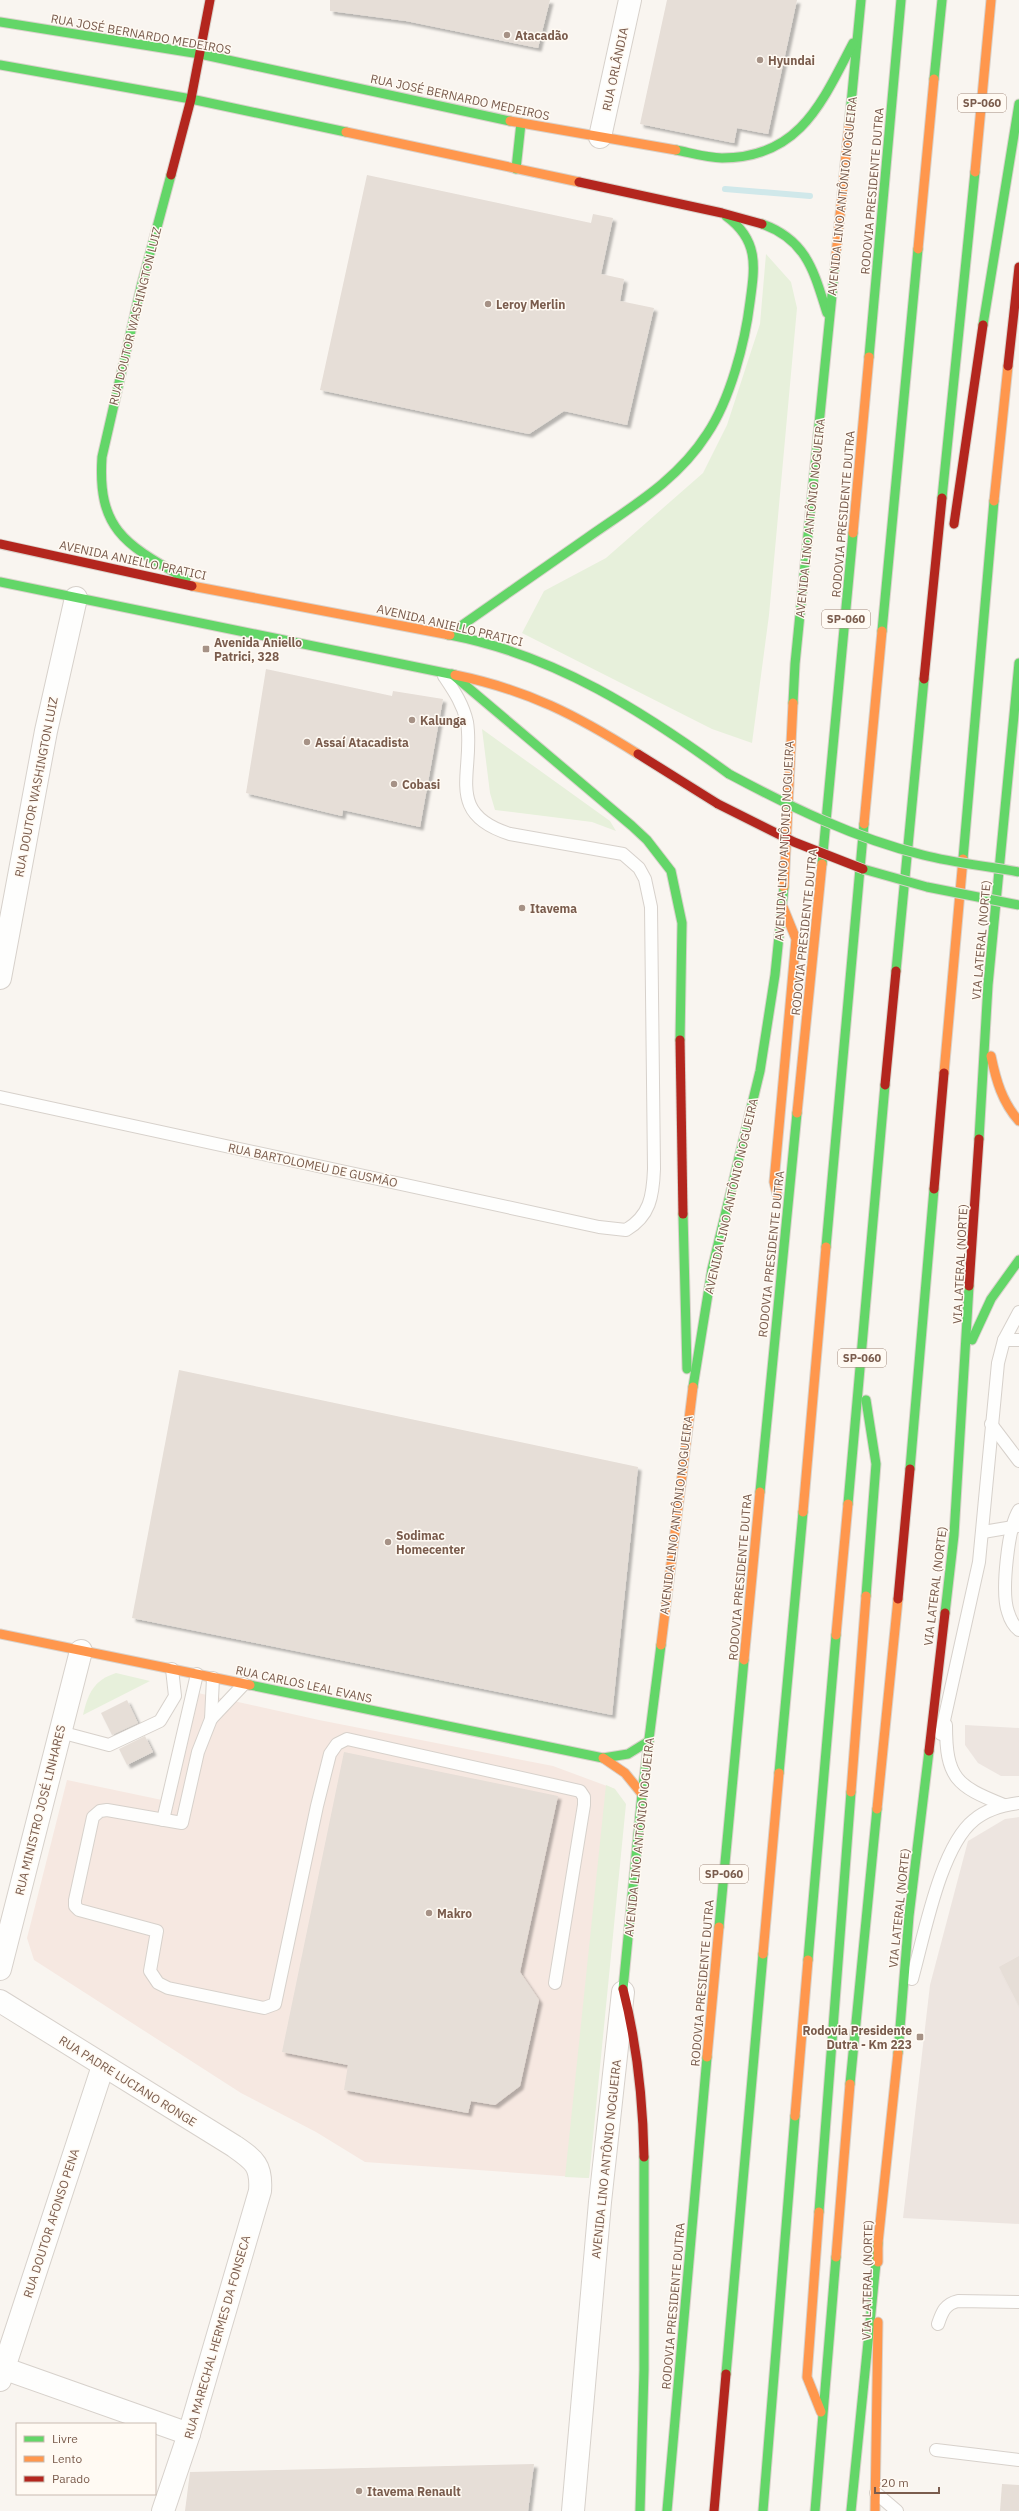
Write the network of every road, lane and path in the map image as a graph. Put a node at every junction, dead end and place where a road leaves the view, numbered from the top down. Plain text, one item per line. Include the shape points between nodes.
1 (210, 0) edge
2 (630, 0) edge
3 (861, 0) edge
4 (901, 0) edge
5 (942, 0) edge
6 (991, 0) edge
7 (0, 22) edge
8 (858, 35) junction
9 (200, 54) junction
10 (0, 65) edge
11 (192, 99) junction
12 (1019, 104) edge
13 (521, 123) junction
14 (600, 137) junction
15 (516, 169) junction
16 (722, 213) junction
17 (1019, 267) edge
18 (830, 322) junction
19 (952, 537) dead end
20 (0, 544) edge
21 (0, 582) edge
22 (202, 588) junction
23 (76, 598) junction
24 (941, 606) dead end
25 (448, 635) junction
26 (1019, 663) edge
27 (446, 672) junction
28 (915, 766) junction
29 (1019, 872) edge
30 (1019, 905) edge
31 (783, 907) junction
32 (0, 978) edge
33 (988, 985) junction
34 (0, 1097) edge
35 (1019, 1121) edge
36 (784, 1236) junction
37 (1019, 1260) edge
38 (1019, 1312) edge
39 (1004, 1340) junction
40 (1019, 1340) edge
41 (966, 1354) junction
42 (861, 1366) junction
43 (692, 1393) junction
44 (991, 1424) junction
45 (1019, 1461) edge
46 (1019, 1510) edge
47 (1016, 1526) edge
48 (983, 1532) junction
49 (1019, 1630) edge
50 (0, 1634) edge
51 (81, 1651) junction
52 (172, 1669) junction
53 (197, 1674) junction
54 (214, 1678) junction
55 (244, 1684) junction
56 (947, 1700) junction
57 (211, 1719) junction
58 (60, 1732) junction
59 (649, 1741) junction
60 (603, 1758) junction
61 (642, 1794) junction
62 (1019, 1803) edge
63 (1004, 1805) junction
64 (164, 1820) junction
65 (909, 1916) junction
66 (0, 1969) edge
67 (555, 1983) dead end
68 (623, 1989) junction
69 (0, 2001) edge
70 (899, 2043) junction
71 (103, 2066) junction
72 (256, 2163) joint
73 (878, 2243) junction
74 (1019, 2302) edge
75 (938, 2324) dead end
76 (1, 2372) edge
77 (823, 2417) junction
78 (156, 2423) edge
79 (156, 2423) edge
80 (189, 2434) junction
81 (936, 2450) dead end
82 (1019, 2460) edge
83 (876, 2493) junction
84 (162, 2511) edge
85 (573, 2511) edge
86 (640, 2511) edge
87 (667, 2511) edge
88 (714, 2511) edge
89 (763, 2511) edge
90 (815, 2511) edge
91 (850, 2511) edge
92 (874, 2511) edge
93 (897, 2511) edge

1 - 9 main road, RUA DOUTOR WASHINGTON LUIZ
2 - 14 street, RUA ORLÂNDIA
3 - 8 main road, AVENIDA LINO ANTÔNIO NOGUEIRA
4 - 36 main road, RODOVIA PRESIDENTE DUTRA / SP-060 via 832,770
5 - 88 main road, SP-060 via 869,768
6 - 28 main road, SP-060 via 973,207
7 - 9 main road, RUA JOSÉ BERNARDO MEDEIROS
8 - 14 main road, RUA JOSÉ BERNARDO MEDEIROS via 808,120 776,147 751,155 721,158
8 - 18 main road, AVENIDA LINO ANTÔNIO NOGUEIRA
9 - 11 main road, RUA DOUTOR WASHINGTON LUIZ
9 - 13 main road, RUA JOSÉ BERNARDO MEDEIROS
10 - 11 main road
11 - 15 main road
11 - 22 main road, RUA DOUTOR WASHINGTON LUIZ via 141,287 102,457 100,476 106,511 115,526 134,545
12 - 19 main road, SP-060
13 - 14 main road, RUA JOSÉ BERNARDO MEDEIROS
13 - 15 main road
15 - 16 main road
16 - 18 main road via 789,237 812,270
16 - 25 main road via 740,226 751,242 755,282 752,307 728,387 713,426 692,456 668,481
17 - 77 main road via 997,470 900,1581 852,2064
18 - 31 main road, AVENIDA LINO ANTÔNIO NOGUEIRA via 795,664
20 - 22 main road, AVENIDA ANIELLO PRATICI
21 - 23 main road
22 - 25 main road, AVENIDA ANIELLO PRATICI via 288,602
23 - 27 main road
23 - 32 street, RUA DOUTOR WASHINGTON LUIZ via 46,731
24 - 28 main road, SP-060
25 - 29 main road, AVENIDA ANIELLO PRATICI, bridge via 516,651 570,674 701,753 729,774 776,800 854,834 923,855
26 - 33 main road, VIA LATERAL (NORTE)
27 - 30 main road, bridge via 490,682 535,697 590,724 718,804 761,827 873,873 917,885
27 - 34 lane, RUA BARTOLOMEU DE GUSMÃO via 464,709 468,737 466,796 470,807 481,820 494,829 510,834 623,854 639,868 645,879 651,907 654,1183 647,1212 635,1224 626,1230 599,1227
27 - 43 main road via 632,826 647,840 671,872 682,923 680,1104 686,1362
28 - 42 main road, SP-060
31 - 36 main road via 796,939 774,1182
31 - 43 main road, AVENIDA LINO ANTÔNIO NOGUEIRA via 760,1071 712,1269
33 - 35 main road via 987,1036 992,1064 1010,1112
33 - 41 main road, VIA LATERAL (NORTE)
36 - 87 main road, RODOVIA PRESIDENTE DUTRA / SP-060
37 - 41 main road via 990,1299
38 - 39 lane
39 - 40 lane
39 - 44 lane via 997,1369
41 - 65 main road, VIA LATERAL (NORTE) via 954,1535
42 - 77 main road via 876,1464 807,2376
42 - 89 main road, SP-060 via 814,1890
43 - 59 main road, AVENIDA LINO ANTÔNIO NOGUEIRA
44 - 45 lane
44 - 48 lane
46 - 47 lane
47 - 48 lane
47 - 49 lane via 1005,1592 1007,1611
48 - 56 lane via 979,1562
50 - 51 main road, RUA CARLOS LEAL EVANS
51 - 52 main road, RUA CARLOS LEAL EVANS
51 - 58 street, RUA MINISTRO JOSÉ LINHARES
52 - 53 main road, RUA CARLOS LEAL EVANS
52 - 58 lane via 175,1696 160,1721 108,1745
53 - 54 main road, RUA CARLOS LEAL EVANS
53 - 64 lane
54 - 55 main road, RUA CARLOS LEAL EVANS
54 - 57 lane
55 - 57 lane
55 - 60 main road, RUA CARLOS LEAL EVANS
56 - 63 lane via 946,1743 952,1772 965,1787
56 - 65 lane
57 - 64 lane via 198,1752 182,1823
58 - 66 street, RUA MINISTRO JOSÉ LINHARES
59 - 60 main road, RUA CARLOS LEAL EVANS via 625,1756
59 - 61 main road, AVENIDA LINO ANTÔNIO NOGUEIRA
60 - 61 main road, RUA CARLOS LEAL EVANS via 623,1770
61 - 68 main road, AVENIDA LINO ANTÔNIO NOGUEIRA
62 - 63 lane
63 - 70 lane via 983,1813 973,1821 953,1848 941,1877 909,1989
64 - 67 lane via 107,1810 96,1812 93,1816 75,1903 79,1910 157,1931 150,1972 158,1983 168,1988 264,2008 275,2004 317,1806 330,1754 337,1744 347,1740 580,1791 584,1797 584,1805
65 - 70 main road, VIA LATERAL (NORTE)
68 - 85 street, AVENIDA LINO ANTÔNIO NOGUEIRA via 600,2202
68 - 86 main road via 635,2035 643,2121 645,2419
69 - 71 street, RUA PADRE LUCIANO RONGE
70 - 73 main road, VIA LATERAL (NORTE)
71 - 72 street, RUA PADRE LUCIANO RONGE via 234,2146
71 - 76 street, RUA DOUTOR AFONSO PENA
72 - 80 street, RUA MARECHAL HERMES DA FONSECA via 261,2177 260,2191
73 - 83 main road, VIA LATERAL (NORTE)
73 - 91 main road
74 - 75 lane via 949,2303 943,2310
76 - 78 street
77 - 90 main road
79 - 80 street
80 - 84 street, RUA MARECHAL HERMES DA FONSECA
81 - 82 lane
83 - 92 main road, VIA LATERAL (NORTE)
83 - 93 lane

